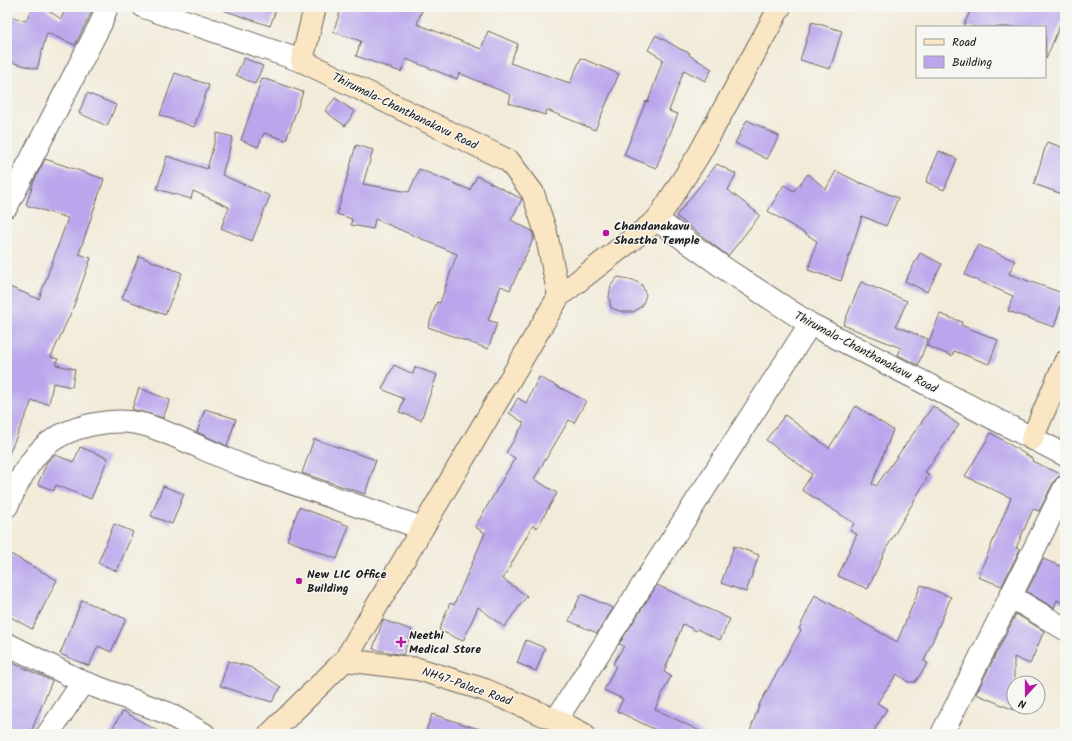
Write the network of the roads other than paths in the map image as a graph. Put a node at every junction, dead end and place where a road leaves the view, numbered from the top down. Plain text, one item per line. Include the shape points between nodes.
1 (107, 7) edge
2 (144, 7) edge
3 (315, 7) edge
4 (780, 7) edge
5 (302, 61) junction
6 (7, 206) edge
7 (657, 220) junction
8 (559, 296) junction
9 (810, 324) junction
10 (1065, 362) edge
11 (1032, 439) junction
12 (1065, 455) edge
13 (1065, 487) edge
14 (7, 506) edge
15 (422, 528) junction
16 (1010, 596) junction
17 (1065, 629) edge
18 (7, 644) edge
19 (345, 660) junction
20 (83, 682) junction
21 (556, 720) junction
22 (48, 734) edge
23 (204, 734) edge
24 (270, 734) edge
25 (583, 734) edge
26 (942, 734) edge

1 - 6 street
2 - 5 street
3 - 5 main road
4 - 7 main road via 698,156
5 - 8 main road, Thirumala-Chanthanakavu Road via 509,161 533,193 546,233
7 - 8 main road
7 - 9 street, Thirumala-Chanthanakavu Road
8 - 15 main road
9 - 11 street, Thirumala-Chanthanakavu Road
9 - 21 street
10 - 11 main road
11 - 12 street, Thirumala-Chanthanakavu Road
13 - 16 street
14 - 15 street via 20,478 33,459 53,438 75,428 115,420 150,427 241,465
15 - 19 main road
16 - 17 street
16 - 26 street
18 - 20 street
19 - 21 main road, NH47-Palace Road via 418,668 485,690
19 - 24 main road
20 - 22 street
20 - 23 street via 167,713
21 - 25 main road, NH47-Palace Road

